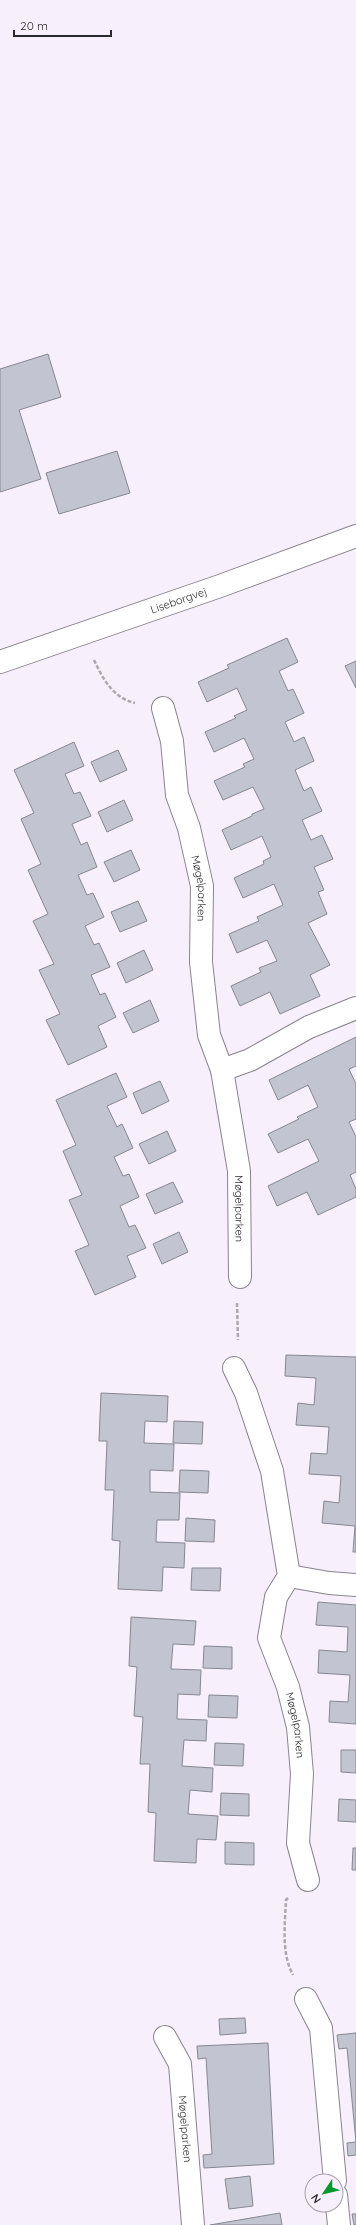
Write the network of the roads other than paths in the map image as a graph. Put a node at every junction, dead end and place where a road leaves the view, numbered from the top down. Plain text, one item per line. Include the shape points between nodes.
1 (356, 536) edge
2 (0, 662) edge
3 (163, 708) road end
4 (356, 1008) edge
5 (222, 1070) junction
6 (240, 1277) road end
7 (234, 1368) road end
8 (289, 1576) junction
9 (356, 1585) edge
10 (308, 1880) road end
11 (306, 1999) road end
12 (165, 2037) dead end
13 (334, 2173) edge
14 (338, 2213) edge
15 (193, 2225) edge
16 (339, 2225) edge

1 - 2 street, Liseborgvej
3 - 5 street, Møgelparken via 172,741 177,795 189,828 202,886 201,962 209,1035
4 - 5 street via 309,1027 250,1060
5 - 6 street, Møgelparken via 239,1171
7 - 8 street via 246,1393 272,1471
8 - 9 street
8 - 10 street, Møgelparken via 276,1597 269,1638 288,1687 298,1727 302,1774 298,1843
11 - 13 street via 321,2028
12 - 15 street, Møgelparken via 180,2064
14 - 16 street

